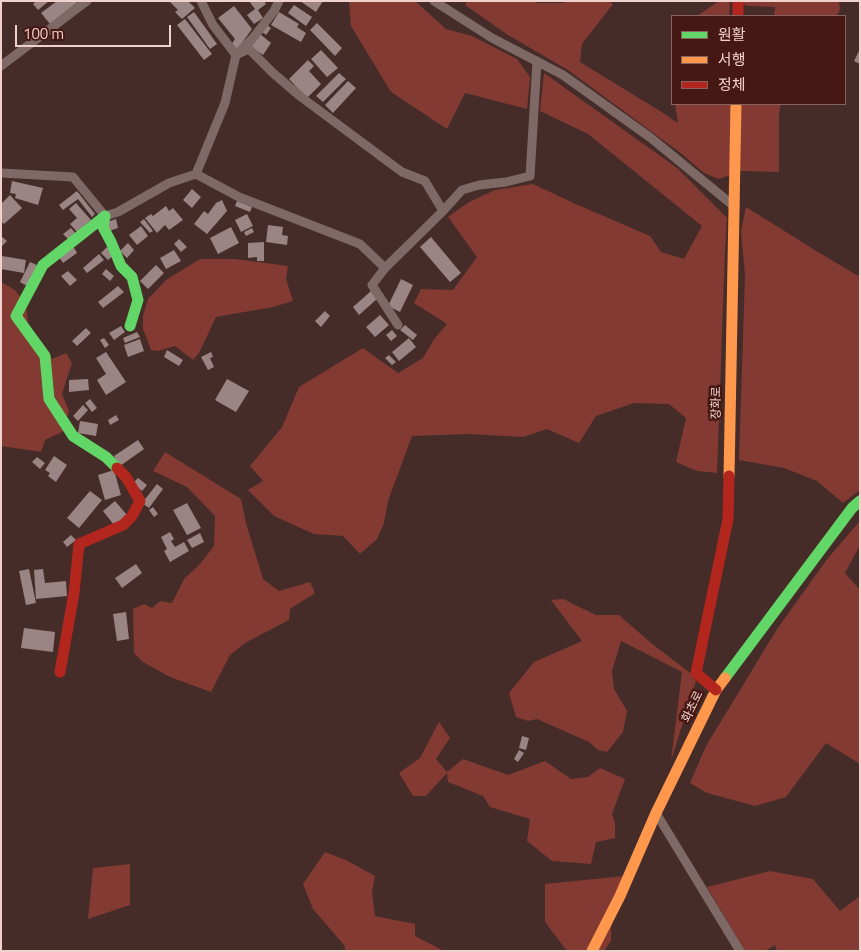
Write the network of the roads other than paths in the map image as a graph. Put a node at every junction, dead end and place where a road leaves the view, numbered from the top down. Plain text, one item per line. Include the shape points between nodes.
1 (87, 1) edge
2 (202, 1) edge
3 (279, 1) edge
4 (434, 1) edge
5 (738, 1) edge
6 (738, 15) edge
7 (236, 55) junction
8 (536, 61) junction
9 (1, 66) edge
10 (736, 105) edge
11 (1, 173) edge
12 (196, 174) junction
13 (735, 207) junction
14 (443, 211) junction
15 (105, 216) junction
16 (385, 268) junction
17 (398, 325) dead end
18 (130, 326) dead end
19 (860, 501) edge
20 (60, 672) dead end
21 (716, 690) junction
22 (656, 813) junction
23 (592, 951) edge
24 (740, 951) edge

1 - 9 street
2 - 7 street via 213,25
3 - 7 street via 253,38
4 - 8 street
5 - 6 street
7 - 12 street via 225,103
7 - 14 street via 249,49 300,97 402,172 425,181
8 - 13 street via 563,75 651,138
8 - 14 street via 530,176 462,190
10 - 13 street, 장화로
11 - 15 street via 73,177
12 - 15 street via 170,182
12 - 16 street via 239,196 360,244
13 - 21 street, 장화로 via 728,519 696,673
14 - 16 street
15 - 18 street via 103,227 121,266 132,277 138,300
15 - 20 street via 43,265 16,316 45,356 49,399 58,414 73,436 106,457 126,477 140,501 123,525 78,544 74,593
16 - 17 street via 372,285
19 - 21 street, 화초로
21 - 22 street, 화초로
22 - 23 street, 화초로
22 - 24 street

